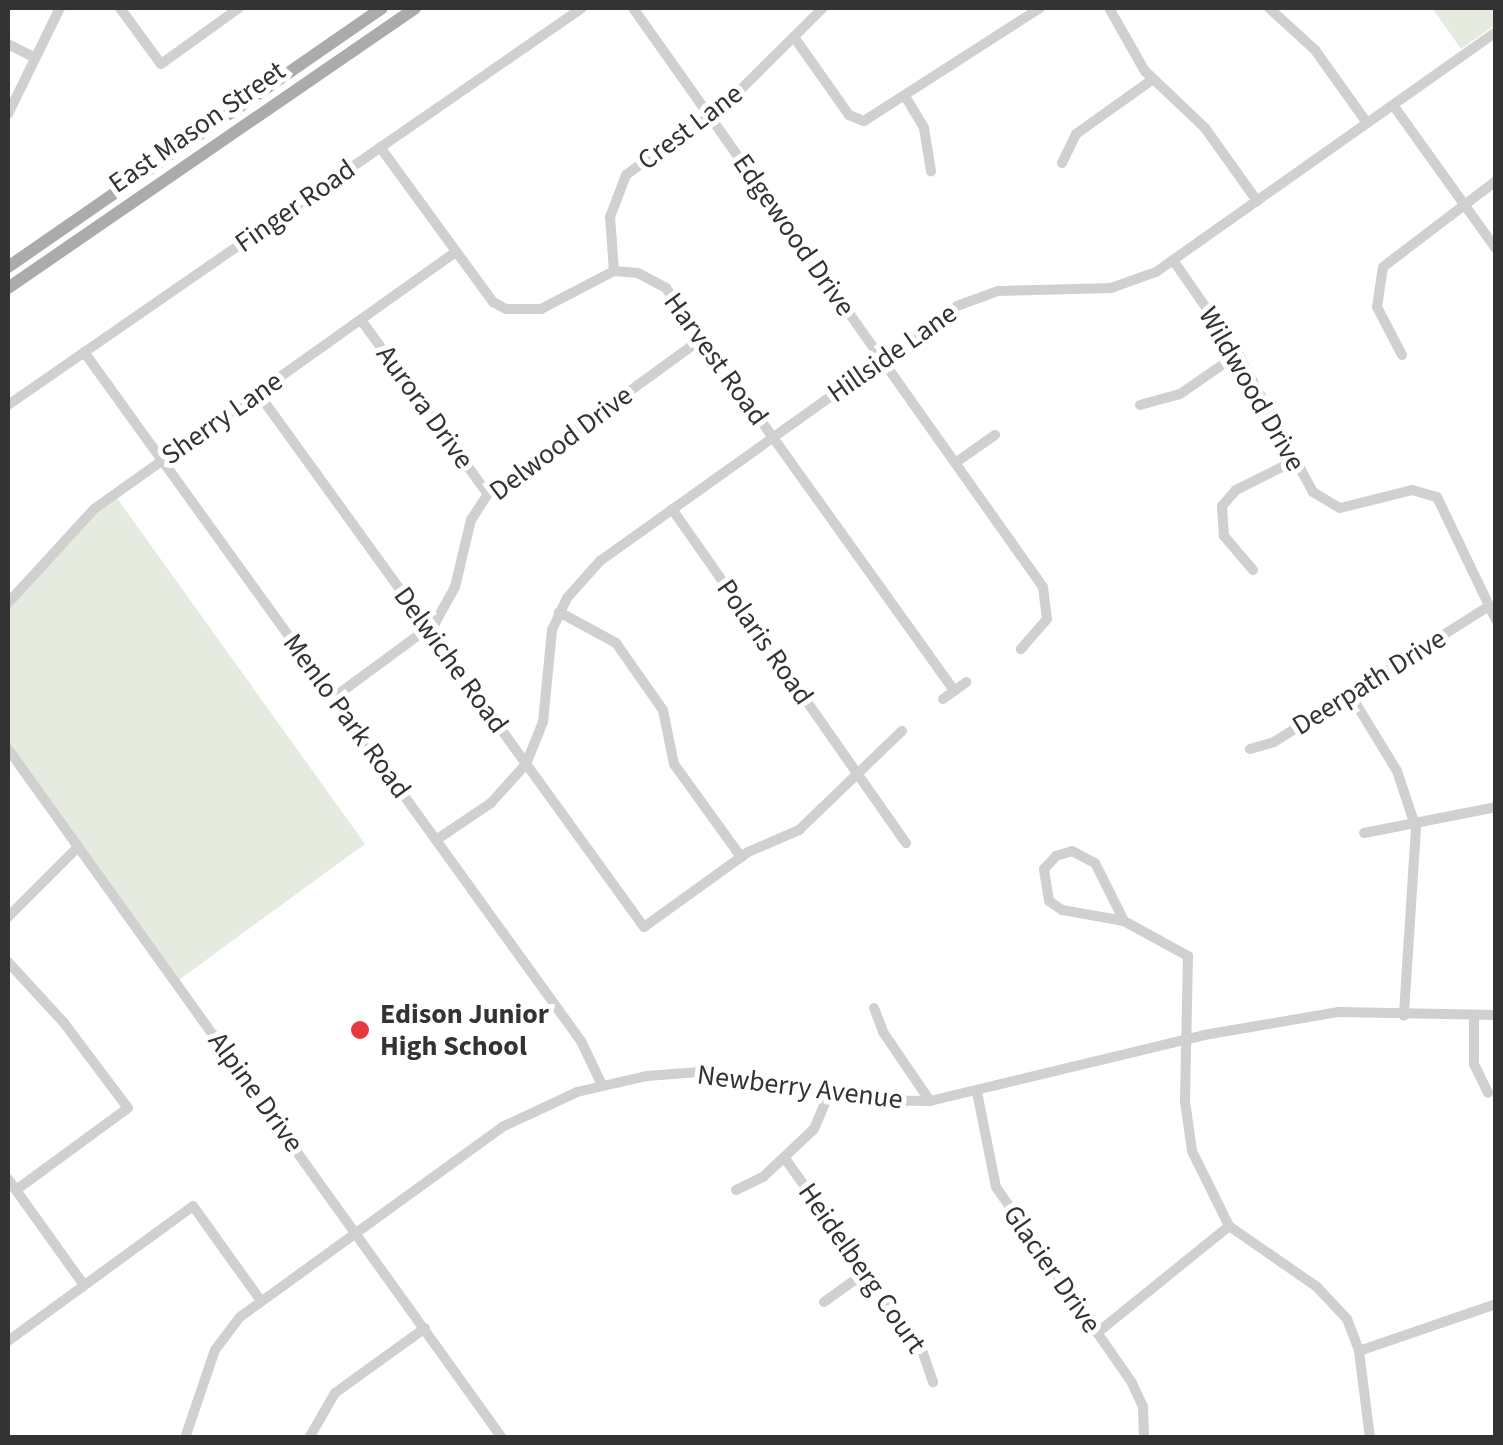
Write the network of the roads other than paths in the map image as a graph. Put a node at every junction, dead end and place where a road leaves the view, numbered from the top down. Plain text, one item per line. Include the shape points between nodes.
1 (60, 8) edge
2 (120, 8) edge
3 (239, 8) edge
4 (382, 8) edge
5 (415, 8) edge
6 (582, 8) edge
7 (633, 8) edge
8 (823, 8) edge
9 (1040, 8) edge
10 (1109, 8) edge
11 (1269, 8) edge
12 (1496, 32) edge
13 (794, 37) junction
14 (8, 44) edge
15 (35, 58) junction
16 (1153, 79) junction
17 (905, 96) junction
18 (1393, 105) junction
19 (8, 114) edge
20 (709, 115) junction
21 (1367, 123) junction
22 (380, 147) junction
23 (1062, 163) dead end
24 (932, 171) dead end
25 (1496, 181) edge
26 (1257, 201) junction
27 (1464, 204) junction
28 (1496, 249) edge
29 (455, 252) junction
30 (1173, 260) junction
31 (8, 267) edge
32 (614, 271) junction
33 (8, 288) edge
34 (361, 320) junction
35 (703, 338) junction
36 (84, 352) junction
37 (1238, 354) junction
38 (1402, 355) dead end
39 (882, 359) junction
40 (258, 393) junction
41 (8, 404) edge
42 (1140, 405) dead end
43 (994, 434) dead end
44 (773, 437) junction
45 (162, 461) junction
46 (955, 462) junction
47 (1292, 462) junction
48 (488, 494) junction
49 (672, 509) junction
50 (1254, 570) dead end
51 (8, 604) edge
52 (1486, 608) junction
53 (559, 612) junction
54 (1496, 620) edge
55 (429, 630) junction
56 (1021, 649) dead end
57 (966, 682) dead end
58 (954, 690) junction
59 (1350, 694) junction
60 (333, 698) junction
61 (942, 699) dead end
62 (902, 731) dead end
63 (8, 749) edge
64 (1250, 749) dead end
65 (526, 764) junction
66 (858, 774) junction
67 (1496, 806) edge
68 (1415, 824) junction
69 (1364, 833) dead end
70 (436, 840) junction
71 (906, 843) dead end
72 (78, 847) junction
73 (741, 856) junction
74 (8, 917) edge
75 (1124, 921) junction
76 (8, 962) edge
77 (874, 1008) dead end
78 (1496, 1015) edge
79 (1404, 1016) junction
80 (1474, 1018) junction
81 (1188, 1039) junction
82 (602, 1085) junction
83 (978, 1092) junction
84 (1488, 1093) dead end
85 (829, 1094) junction
86 (930, 1101) junction
87 (784, 1157) junction
88 (8, 1179) edge
89 (16, 1190) junction
90 (736, 1190) dead end
91 (1229, 1226) junction
92 (356, 1232) junction
93 (866, 1272) junction
94 (84, 1285) junction
95 (261, 1301) junction
96 (824, 1302) dead end
97 (1496, 1304) edge
98 (425, 1328) junction
99 (1097, 1334) junction
100 (8, 1341) edge
101 (1359, 1350) junction
102 (933, 1382) dead end
103 (185, 1438) edge
104 (309, 1438) edge
105 (502, 1438) edge
106 (1144, 1438) edge
107 (1370, 1438) edge

1 - 15 street
2 - 3 street via 162,64
4 - 31 main road, East Mason Street
5 - 33 main road, East Mason Street
6 - 22 street, Finger Road
7 - 20 street, Edgewood Drive
8 - 13 street, Crest Lane
9 - 17 street
10 - 16 street
11 - 21 street via 1316,50
12 - 18 street, Hillside Lane
13 - 17 street via 854,119 868,121
13 - 20 street, Crest Lane
14 - 15 street
15 - 19 street
16 - 23 street via 1076,134
16 - 26 street via 1205,128
17 - 24 street via 924,128
18 - 21 street, Hillside Lane
18 - 27 street
20 - 32 street, Crest Lane via 620,184 610,217
20 - 39 street, Edgewood Drive
21 - 26 street, Hillside Lane
22 - 29 street
22 - 36 street, Finger Road
25 - 27 street
26 - 30 street, Hillside Lane
27 - 28 street
27 - 38 street via 1389,259 1376,286 1387,333
29 - 32 street via 494,302 523,312 541,310
29 - 34 street, Sherry Lane
30 - 37 street, Wildwood Drive
30 - 39 street, Hillside Lane via 1111,288 983,294
32 - 35 street, Harvest Road via 658,282
34 - 40 street, Sherry Lane
34 - 48 street, Aurora Drive
35 - 44 street, Harvest Road
35 - 48 street, Delwood Drive
36 - 41 street, Finger Road
36 - 45 street, Menlo Park Road
37 - 42 street via 1180,394
37 - 47 street, Wildwood Drive
39 - 44 street, Hillside Lane
39 - 46 street, Edgewood Drive
40 - 45 street, Sherry Lane
40 - 55 street, Delwiche Road
43 - 46 street
44 - 49 street, Hillside Lane
44 - 58 street, Harvest Road
45 - 51 street, Sherry Lane via 74,526
45 - 60 street, Menlo Park Road
46 - 56 street, Edgewood Drive via 1043,587 1044,628
47 - 50 street via 1236,490 1222,506 1224,536
47 - 52 street, Wildwood Drive via 1312,492 1340,508 1412,490 1437,496
48 - 55 street, Delwood Drive via 465,534 450,599
49 - 53 street, Hillside Lane via 587,572
49 - 66 street, Polaris Road
52 - 54 street, Wildwood Drive
52 - 59 street, Deerpath Drive
53 - 65 street, Hillside Lane via 548,646 543,722
53 - 73 street via 616,643 663,710 674,764
55 - 60 street, Delwood Drive
55 - 65 street, Delwiche Road
57 - 58 street
58 - 61 street
59 - 64 street, Deerpath Drive via 1274,742
59 - 68 street via 1398,771
60 - 70 street, Menlo Park Road
62 - 66 street
63 - 72 street, Alpine Drive
65 - 70 street, Hillside Lane via 491,803
65 - 73 street, Delwiche Road via 644,927
66 - 71 street, Polaris Road
66 - 73 street via 799,830
67 - 68 street
68 - 69 street
68 - 79 street via 1418,868
70 - 82 street, Menlo Park Road via 581,1041
72 - 74 street
72 - 92 street, Alpine Drive
75 - 75 street via 1091,858 1063,852 1046,864 1042,888 1055,907
75 - 81 street via 1188,956
76 - 89 street via 128,1108
77 - 86 street via 882,1032
78 - 80 street, Newberry Avenue
79 - 80 street, Newberry Avenue
79 - 81 street, Newberry Avenue via 1339,1012
80 - 84 street via 1474,1064
81 - 83 street, Newberry Avenue
81 - 91 street via 1188,1133 1211,1199
82 - 85 street, Newberry Avenue via 724,1073
82 - 92 street, Newberry Avenue via 502,1127
83 - 86 street, Newberry Avenue
83 - 99 street, Glacier Drive via 996,1187
85 - 86 street, Newberry Avenue
85 - 87 street via 821,1121
87 - 90 street
87 - 93 street, Heidelberg Court
88 - 89 street
89 - 94 street
91 - 99 street
91 - 101 street via 1330,1297
92 - 95 street, Newberry Avenue
92 - 98 street, Alpine Drive
93 - 96 street
93 - 102 street, Heidelberg Court via 923,1352
94 - 95 street via 192,1206
94 - 100 street
95 - 103 street, Newberry Avenue via 215,1350
97 - 101 street
98 - 104 street via 335,1393
98 - 105 street, Alpine Drive
99 - 106 street, Glacier Drive via 1139,1396
101 - 107 street

